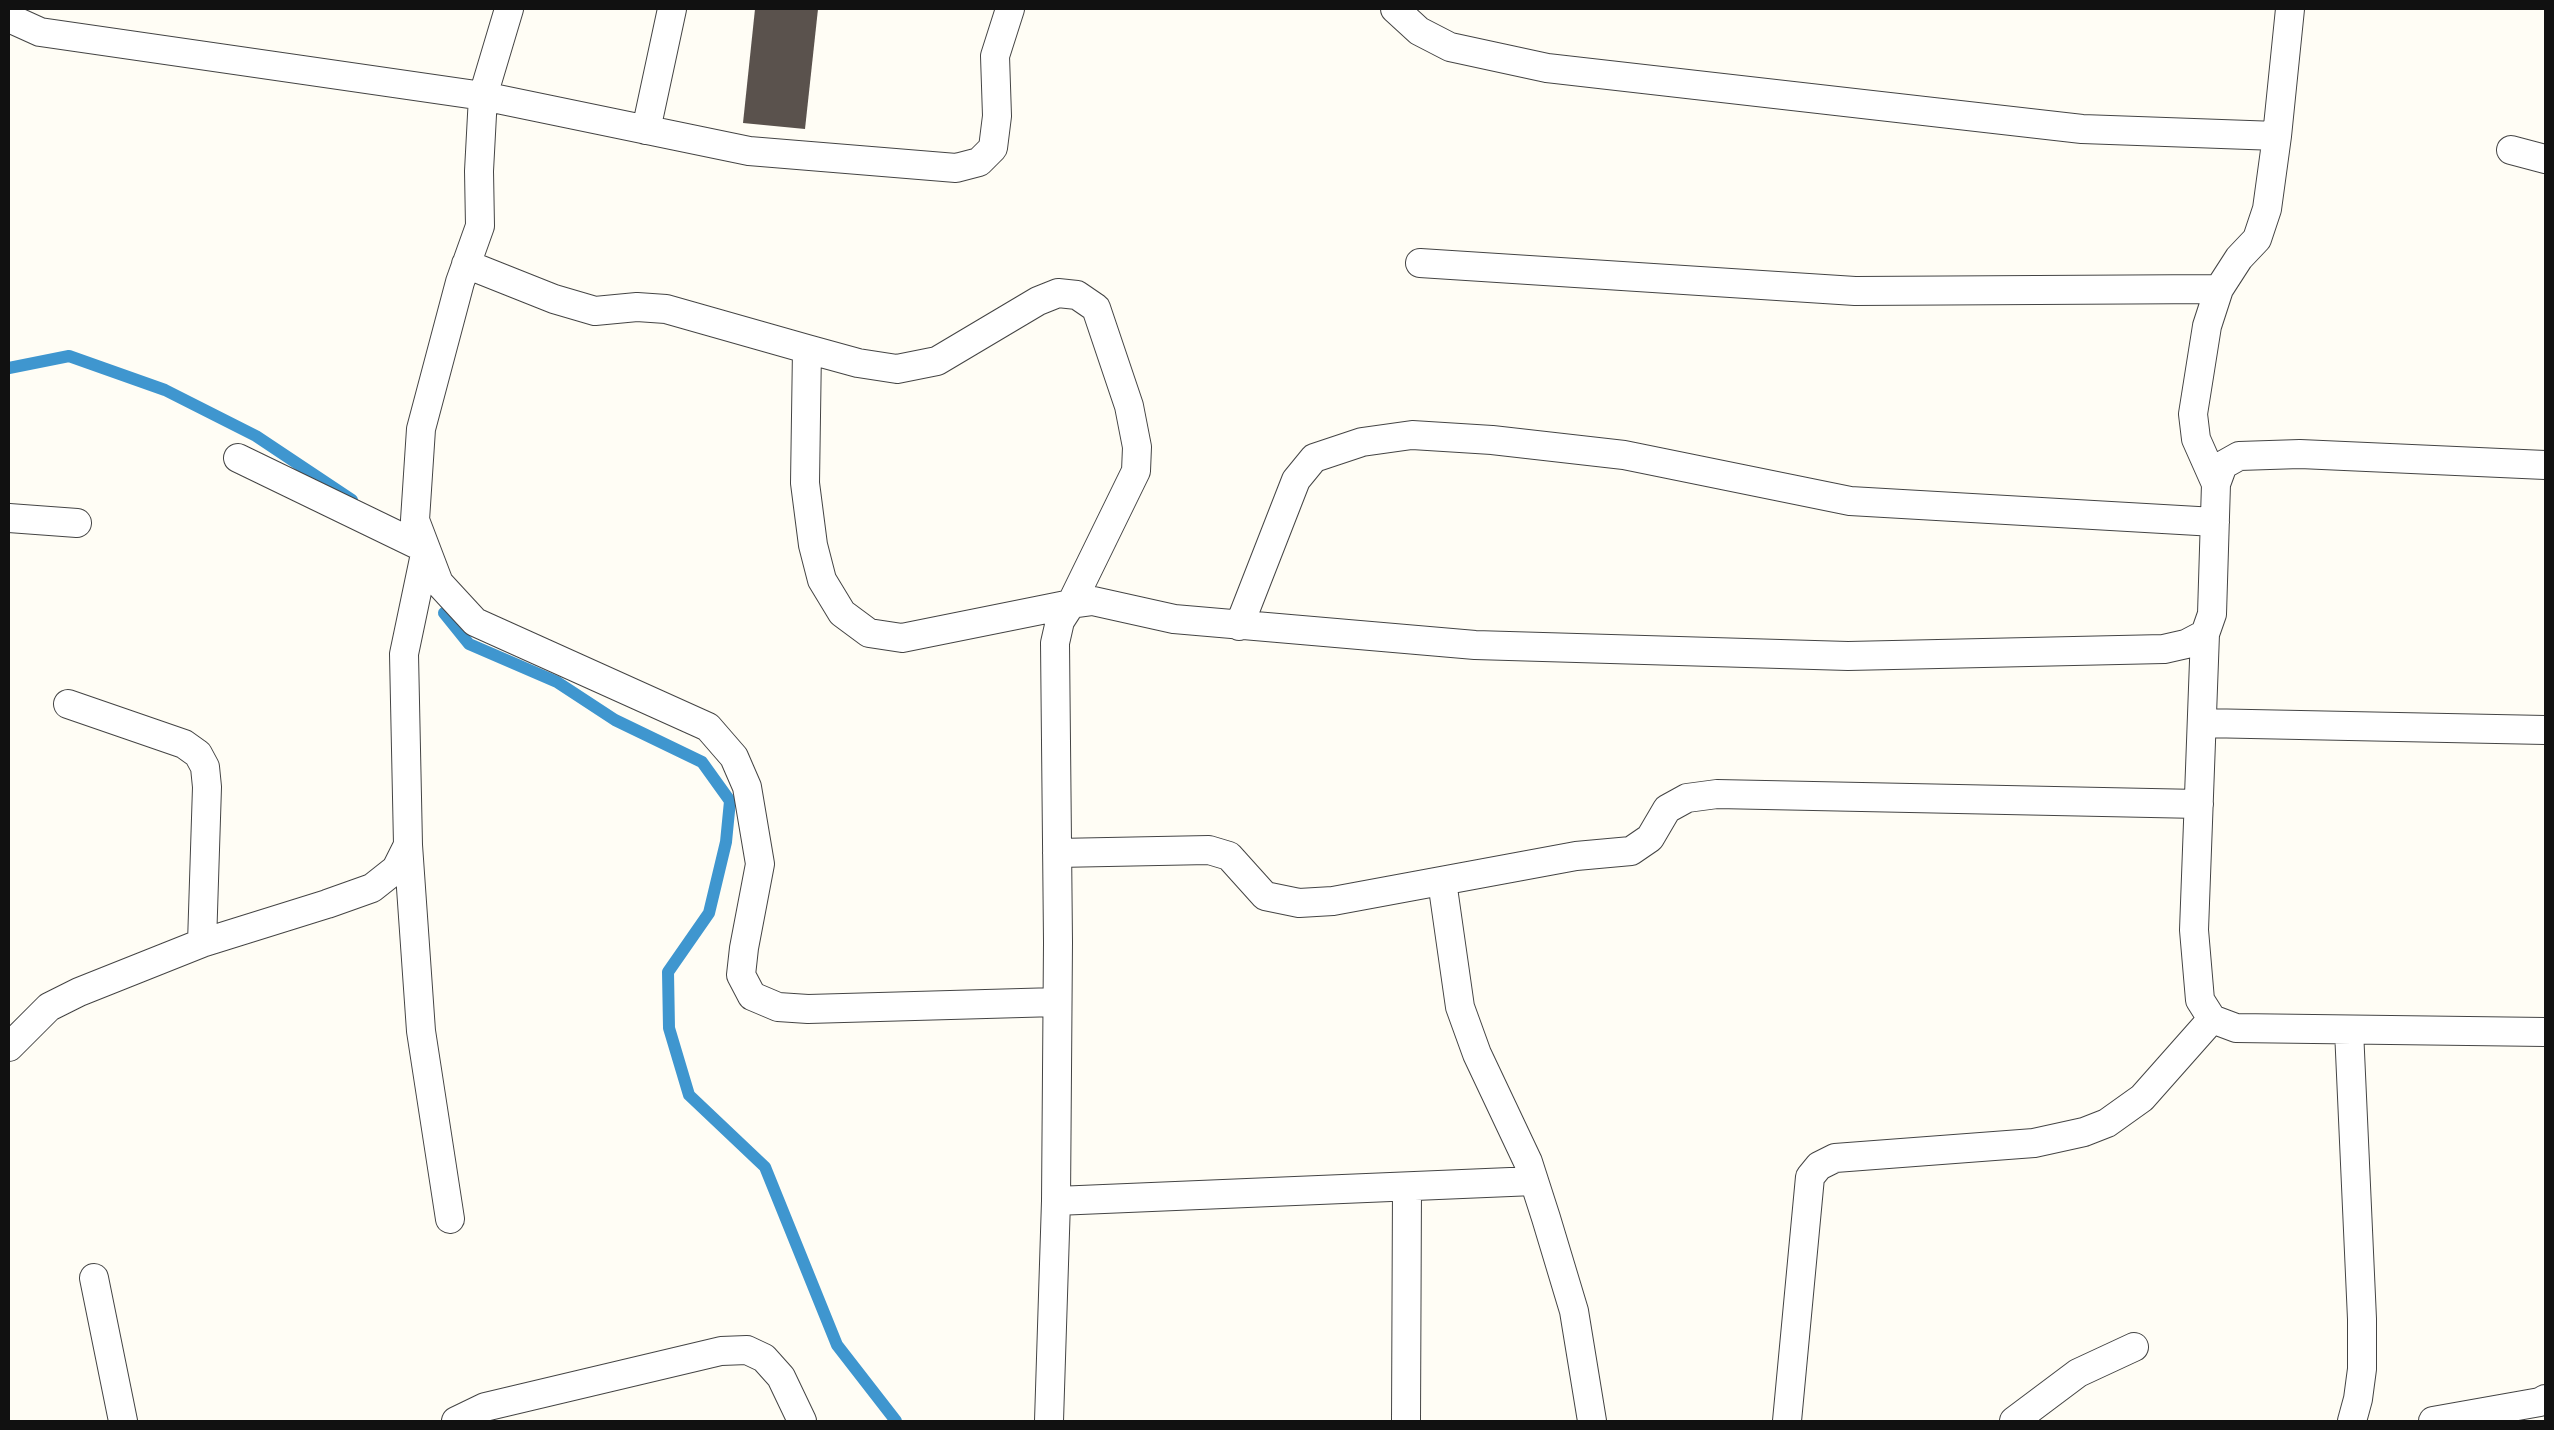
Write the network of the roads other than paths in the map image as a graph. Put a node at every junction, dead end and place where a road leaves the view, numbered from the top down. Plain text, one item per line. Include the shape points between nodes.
1 (509, 9) edge
2 (672, 9) edge
3 (1010, 9) edge
4 (1395, 9) edge
5 (2290, 9) edge
6 (9, 18) edge
7 (483, 96) junction
8 (646, 130) junction
9 (2277, 136) junction
10 (2511, 150) dead end
11 (2545, 159) edge
12 (1420, 263) dead end
13 (466, 264) junction
14 (2219, 289) junction
15 (807, 349) junction
16 (238, 458) dead end
17 (2545, 465) edge
18 (2216, 484) junction
19 (9, 518) edge
20 (2215, 522) junction
21 (77, 523) dead end
22 (426, 550) junction
23 (1071, 604) junction
24 (1239, 626) junction
25 (2205, 634) junction
26 (68, 704) dead end
27 (2202, 723) junction
28 (2545, 730) edge
29 (2199, 804) junction
30 (408, 845) junction
31 (1057, 853) junction
32 (1442, 881) junction
33 (202, 943) junction
34 (1057, 1002) junction
35 (2212, 1019) junction
36 (2348, 1030) junction
37 (2545, 1032) edge
38 (9, 1047) edge
39 (1534, 1181) junction
40 (1407, 1186) junction
41 (1056, 1201) junction
42 (450, 1219) dead end
43 (94, 1278) dead end
44 (2134, 1347) dead end
45 (2542, 1407) edge
46 (123, 1421) edge
47 (456, 1421) edge
48 (802, 1421) edge
49 (1050, 1421) edge
50 (1406, 1421) edge
51 (1592, 1421) edge
52 (1787, 1421) edge
53 (2014, 1421) edge
54 (2352, 1421) edge
55 (2433, 1421) edge

1 - 7 street
2 - 8 street
3 - 8 street via 995,56 997,116 993,148 979,162 956,168 749,151
4 - 9 street via 1419,30 1450,47 1547,68 2082,129
5 - 9 street
6 - 7 street via 40,32
7 - 8 street
7 - 13 street via 478,171 480,226
9 - 14 street via 2267,209 2257,239 2239,258
10 - 11 street
12 - 14 street via 1856,291
13 - 15 street via 554,299 595,311 666,309
13 - 22 street via 421,429 415,520
14 - 18 street via 2207,326 2193,414 2196,439
15 - 23 street via 806,492 822,580 842,613 869,633 902,638
15 - 23 street via 858,364 897,369 937,361 1038,301 1058,293 1077,295 1096,308 1129,406 1137,447 1136,471
16 - 22 street
17 - 18 street via 2300,454 2239,456 2224,465
18 - 20 street
19 - 21 street
20 - 24 street via 1850,501 1624,455 1492,440 1412,435 1362,442 1314,458 1296,480
20 - 25 street via 2212,614
22 - 30 street via 404,654
22 - 34 street via 439,583 474,622 708,727 734,757 747,787 760,864 741,975 752,996 778,1006 808,1009
23 - 24 street via 1093,601 1174,620
23 - 31 street via 1060,621 1055,643
24 - 25 street via 1475,645 1848,656 2164,649 2186,644
25 - 27 street
26 - 33 street via 184,744 198,754 205,767 207,787
27 - 28 street
27 - 29 street
29 - 32 street via 1717,794 1686,798 1667,809 1650,838 1631,851 1576,856
29 - 35 street via 2194,930 2200,1000
30 - 33 street via 396,869 372,888
30 - 42 street via 421,1031
31 - 32 street via 1209,850 1229,856 1265,896 1299,903 1333,901
31 - 34 street
32 - 39 street via 1460,1007 1477,1054
33 - 38 street via 49,1007
34 - 41 street
35 - 36 street via 2236,1028
35 - 52 street via 2142,1098 2107,1122 2084,1132 2034,1143 1835,1158 1819,1166 1810,1177
36 - 37 street
36 - 54 street via 2362,1339 2362,1369
39 - 40 street
39 - 51 street via 1574,1311
40 - 41 street
40 - 50 street
41 - 49 street
43 - 46 street
44 - 53 street via 2078,1373
45 - 55 street
47 - 48 street via 485,1408 721,1351 738,1350 747,1350 764,1358 781,1377

